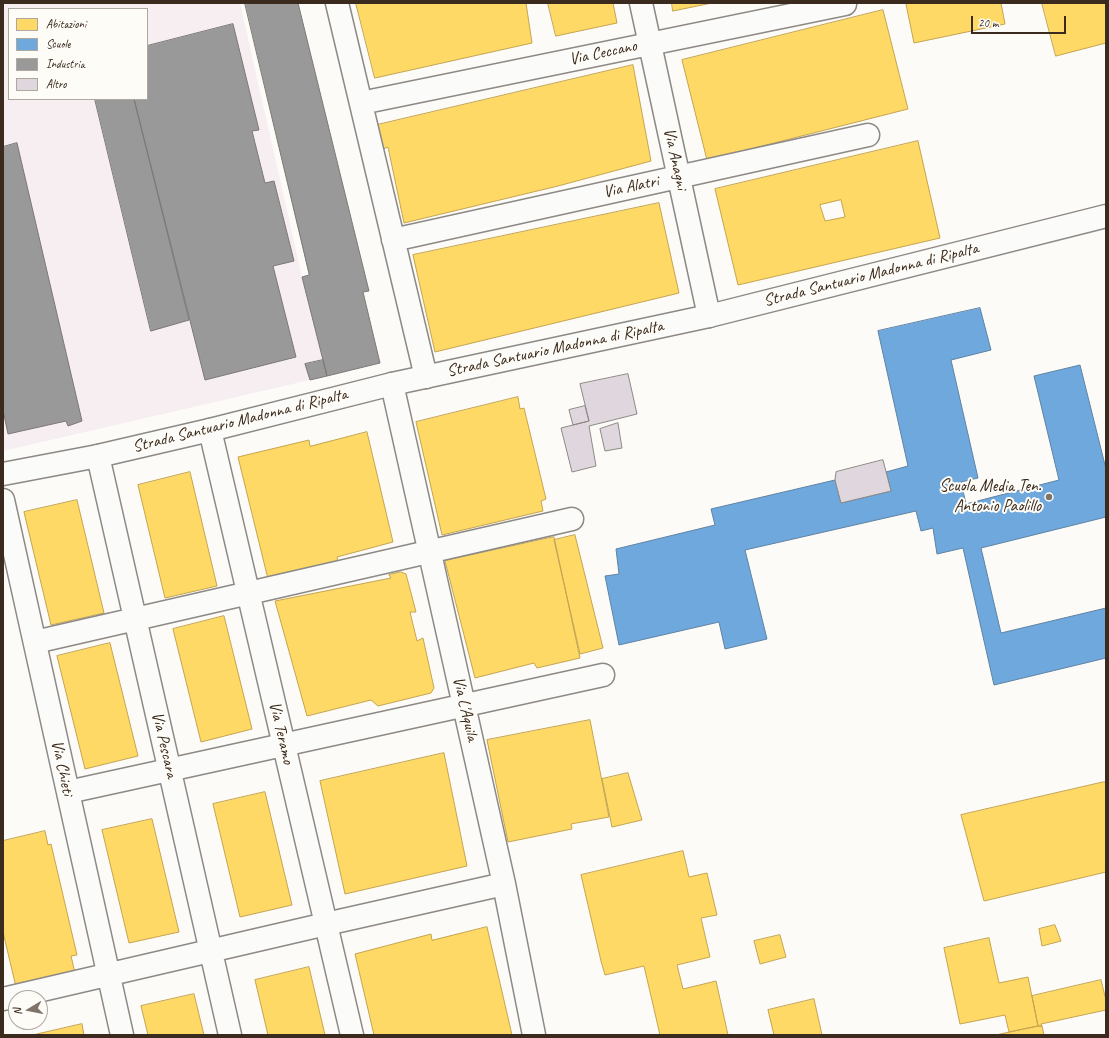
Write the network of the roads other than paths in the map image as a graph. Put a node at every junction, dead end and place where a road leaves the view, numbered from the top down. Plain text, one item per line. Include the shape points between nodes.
1 (337, 3) edge
2 (641, 3) edge
3 (845, 4) edge
4 (650, 43) junction
5 (361, 102) junction
6 (868, 135) dead end
7 (679, 177) junction
8 (1106, 216) edge
9 (393, 240) junction
10 (709, 316) junction
11 (426, 377) junction
12 (392, 384) junction
13 (210, 430) junction
14 (98, 456) junction
15 (3, 474) edge
16 (3, 500) edge
17 (572, 519) dead end
18 (429, 552) junction
19 (249, 593) junction
20 (135, 620) junction
21 (35, 642) junction
22 (603, 675) dead end
23 (464, 705) junction
24 (284, 745) junction
25 (169, 770) junction
26 (68, 792) junction
27 (504, 884) junction
28 (326, 924) junction
29 (210, 951) junction
30 (108, 974) junction
31 (3, 999) edge
32 (122, 1035) edge
33 (230, 1035) edge
34 (352, 1035) edge
35 (534, 1035) edge

1 - 5 street
2 - 4 street, Via Anagni
3 - 4 street, Via Ceccano
4 - 5 street, Via Ceccano
4 - 7 street, Via Anagni
5 - 9 street
6 - 7 street, Via Alatri
7 - 9 street, Via Alatri
7 - 10 street, Via Anagni
8 - 10 street, Strada Santuario Madonna di Ripalta
9 - 11 street
10 - 11 street, Strada Santuario Madonna di Ripalta
11 - 12 street, Strada Santuario Madonna di Ripalta
12 - 13 street, Strada Santuario Madonna di Ripalta
12 - 18 street, Via L'Aquila
13 - 14 street, Strada Santuario Madonna di Ripalta
13 - 19 street, Via Teramo
14 - 15 street, Strada Santuario Madonna di Ripalta
14 - 20 street, Via Pescara
16 - 21 street, Via Chieti
17 - 18 street
18 - 19 street
18 - 23 street, Via L'Aquila
19 - 20 street
19 - 24 street, Via Teramo
20 - 21 street
20 - 25 street, Via Pescara
21 - 26 street, Via Chieti
22 - 23 street
23 - 24 street
23 - 27 street, Via L'Aquila
24 - 25 street
24 - 28 street, Via Teramo
25 - 26 street
25 - 29 street, Via Pescara
26 - 30 street, Via Chieti
27 - 28 street
27 - 35 street, Via L'Aquila
28 - 29 street
28 - 34 street, Via Teramo
29 - 30 street
29 - 33 street, Via Pescara
30 - 31 street
30 - 32 street, Via Chieti

